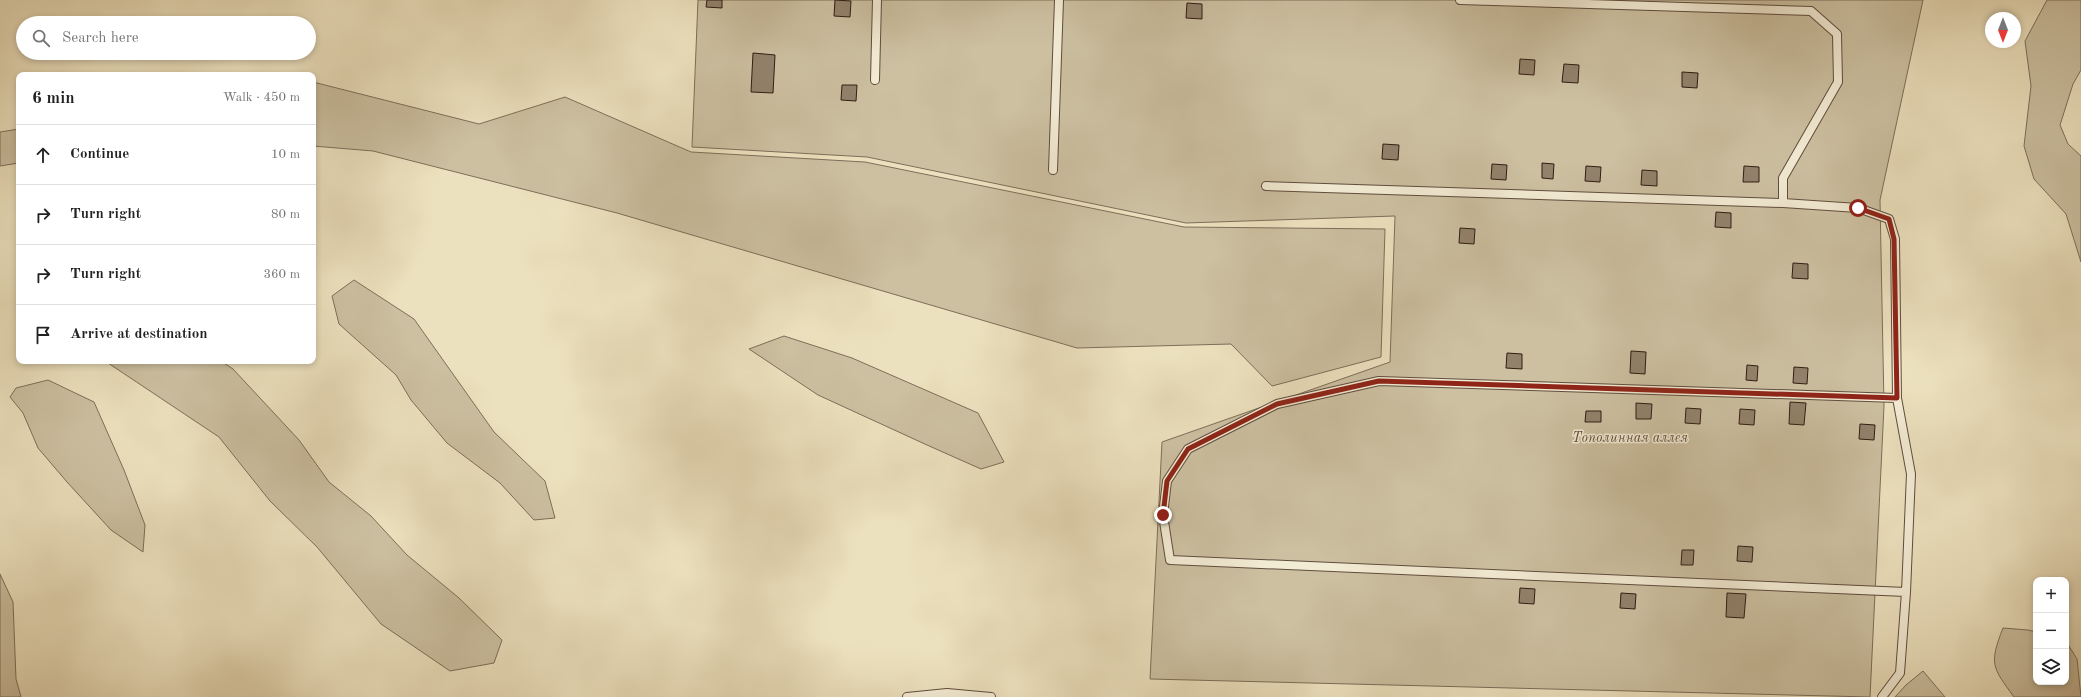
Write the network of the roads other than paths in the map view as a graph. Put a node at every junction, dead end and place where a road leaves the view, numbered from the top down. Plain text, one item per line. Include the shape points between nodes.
1 (877, 0) edge
2 (1059, 0) edge
3 (1460, 0) edge
4 (875, 80) dead end
5 (1053, 170) dead end
6 (1266, 186) dead end
7 (1784, 203) junction
8 (1897, 398) junction
9 (1906, 592) junction
10 (907, 697) edge
11 (991, 697) edge
12 (1882, 697) edge

1 - 4 lane
2 - 5 lane
3 - 7 lane via 1811,11 1837,34 1838,82 1783,178
6 - 7 lane
7 - 8 lane via 1858,208 1889,219 1894,239
8 - 9 lane via 1911,474
8 - 9 lane via 1379,381 1277,404 1188,449 1167,481 1163,515 1170,560
9 - 12 lane via 1900,673
10 - 11 lane via 947,693

